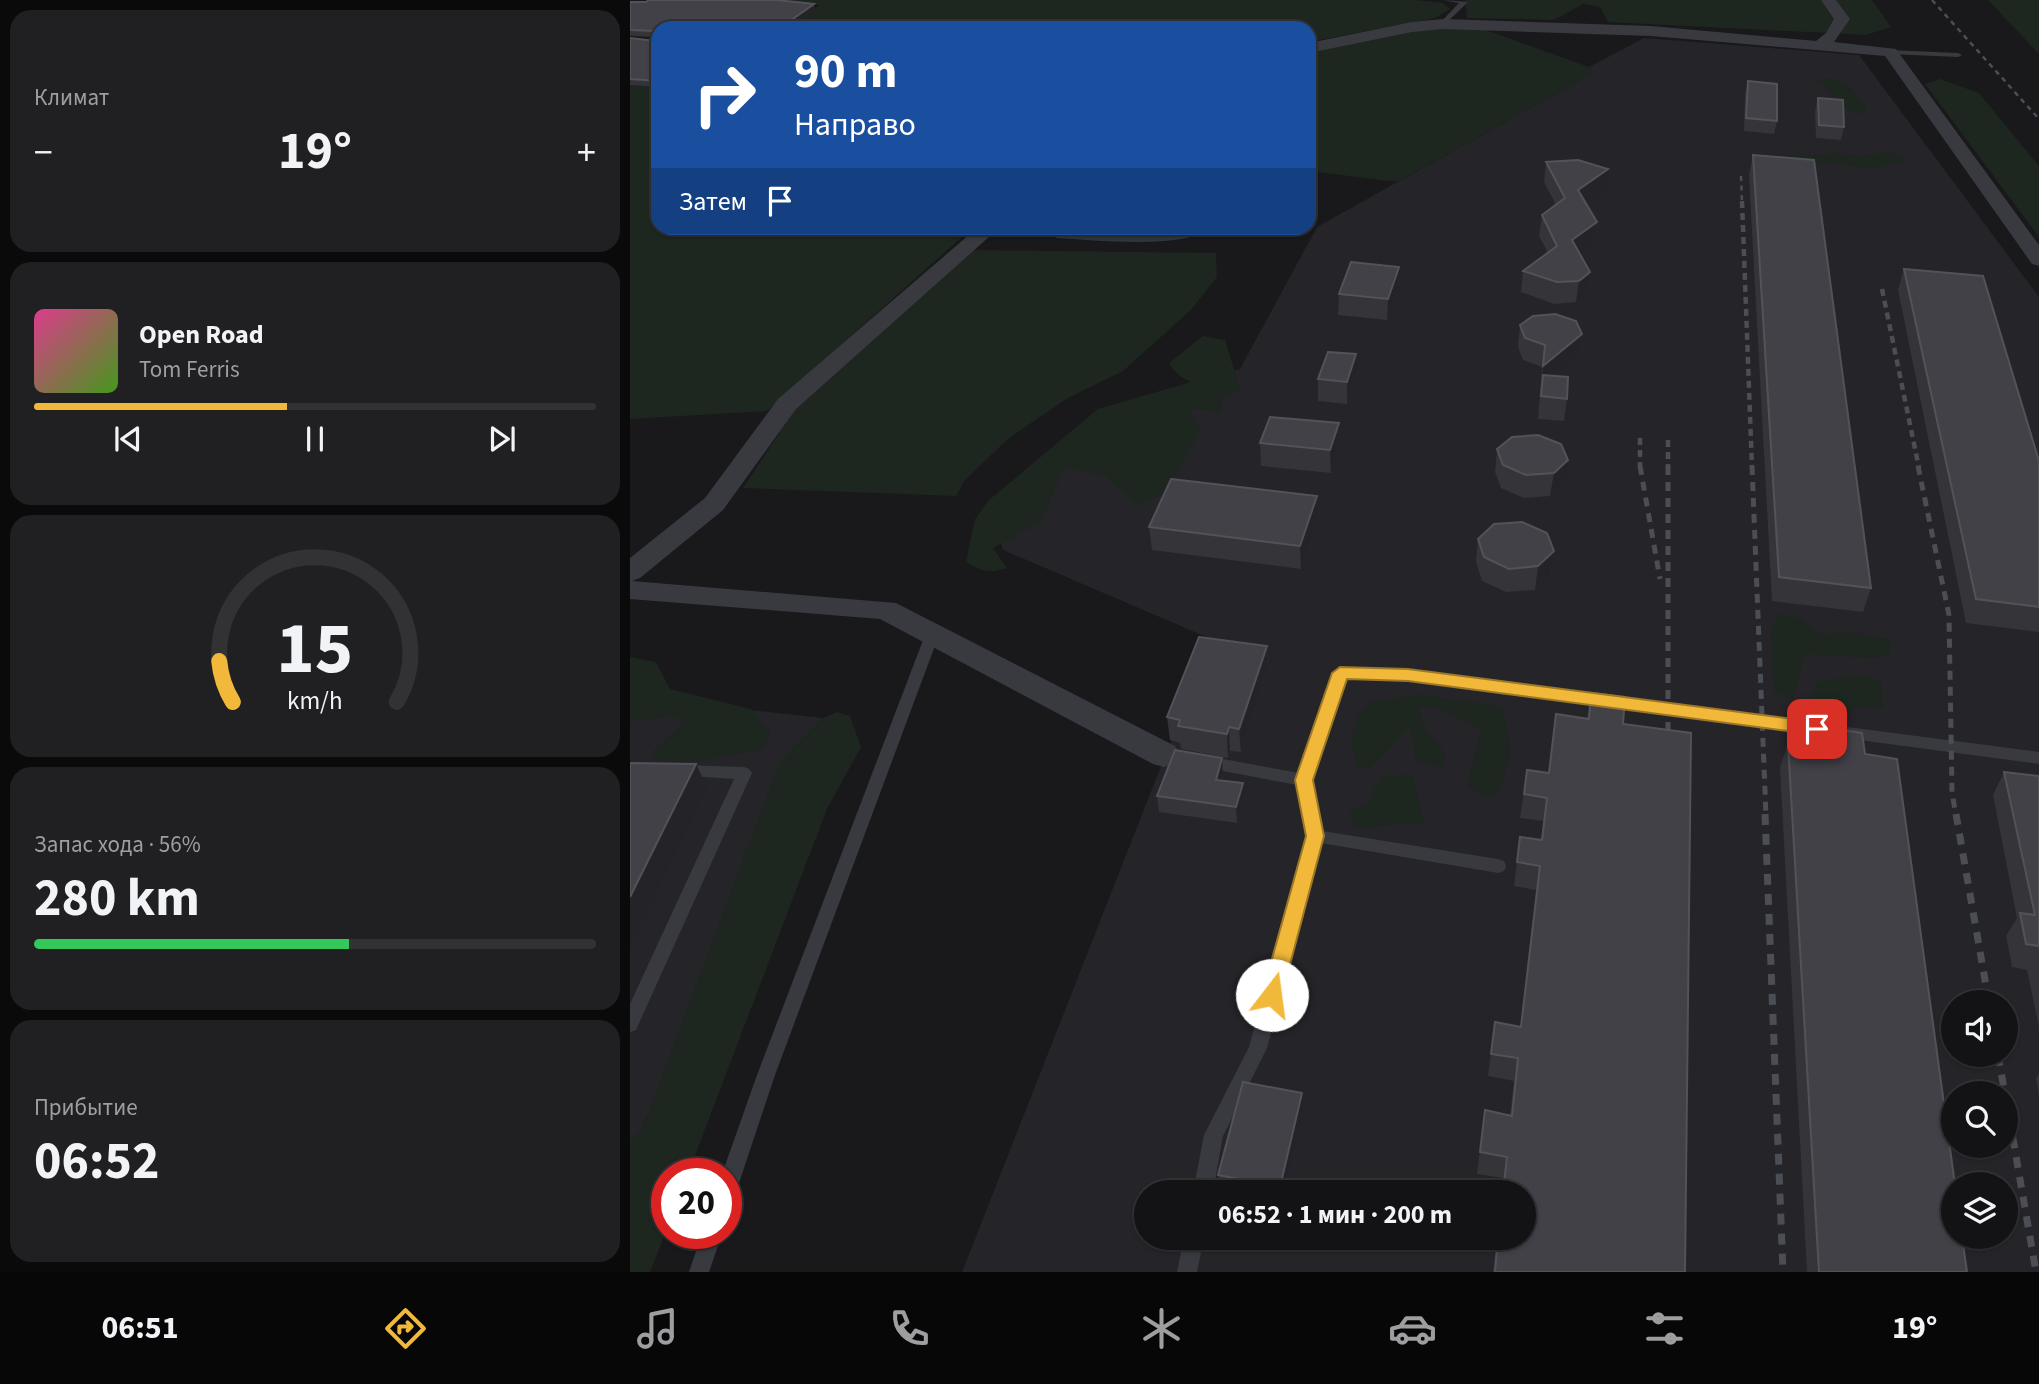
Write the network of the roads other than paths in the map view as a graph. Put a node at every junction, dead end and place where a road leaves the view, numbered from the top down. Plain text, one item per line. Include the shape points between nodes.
1 (1447, 0) edge
2 (1828, 0) edge
3 (1466, 1) edge
4 (1443, 24) junction
5 (1819, 46) junction
6 (1316, 47) edge
7 (1890, 52) junction
8 (1958, 54) dead end
9 (981, 235) edge
10 (2039, 260) edge
11 (630, 572) edge
12 (630, 590) edge
13 (932, 635) junction
14 (1177, 757) joint
15 (2039, 758) edge
16 (668, 770) edge
17 (1304, 780) junction
18 (1315, 836) junction
19 (1498, 866) dead end
20 (630, 1024) edge
21 (738, 1158) edge
22 (1205, 1180) edge
23 (707, 1249) edge
24 (1191, 1250) edge
25 (699, 1272) edge
26 (1187, 1272) edge

1 - 3 lane
2 - 5 street via 1842,19
3 - 4 lane
4 - 5 street via 1651,31
4 - 6 street
5 - 7 street
7 - 8 lane
7 - 10 street
9 - 11 street via 787,404 714,504
12 - 13 street via 886,611
13 - 14 street
13 - 21 lane
14 - 17 lane
15 - 17 lane via 1408,675 1340,673
16 - 20 lane via 744,773
17 - 18 lane
18 - 19 lane
18 - 22 lane via 1258,1048 1214,1135
23 - 25 lane
24 - 26 lane

